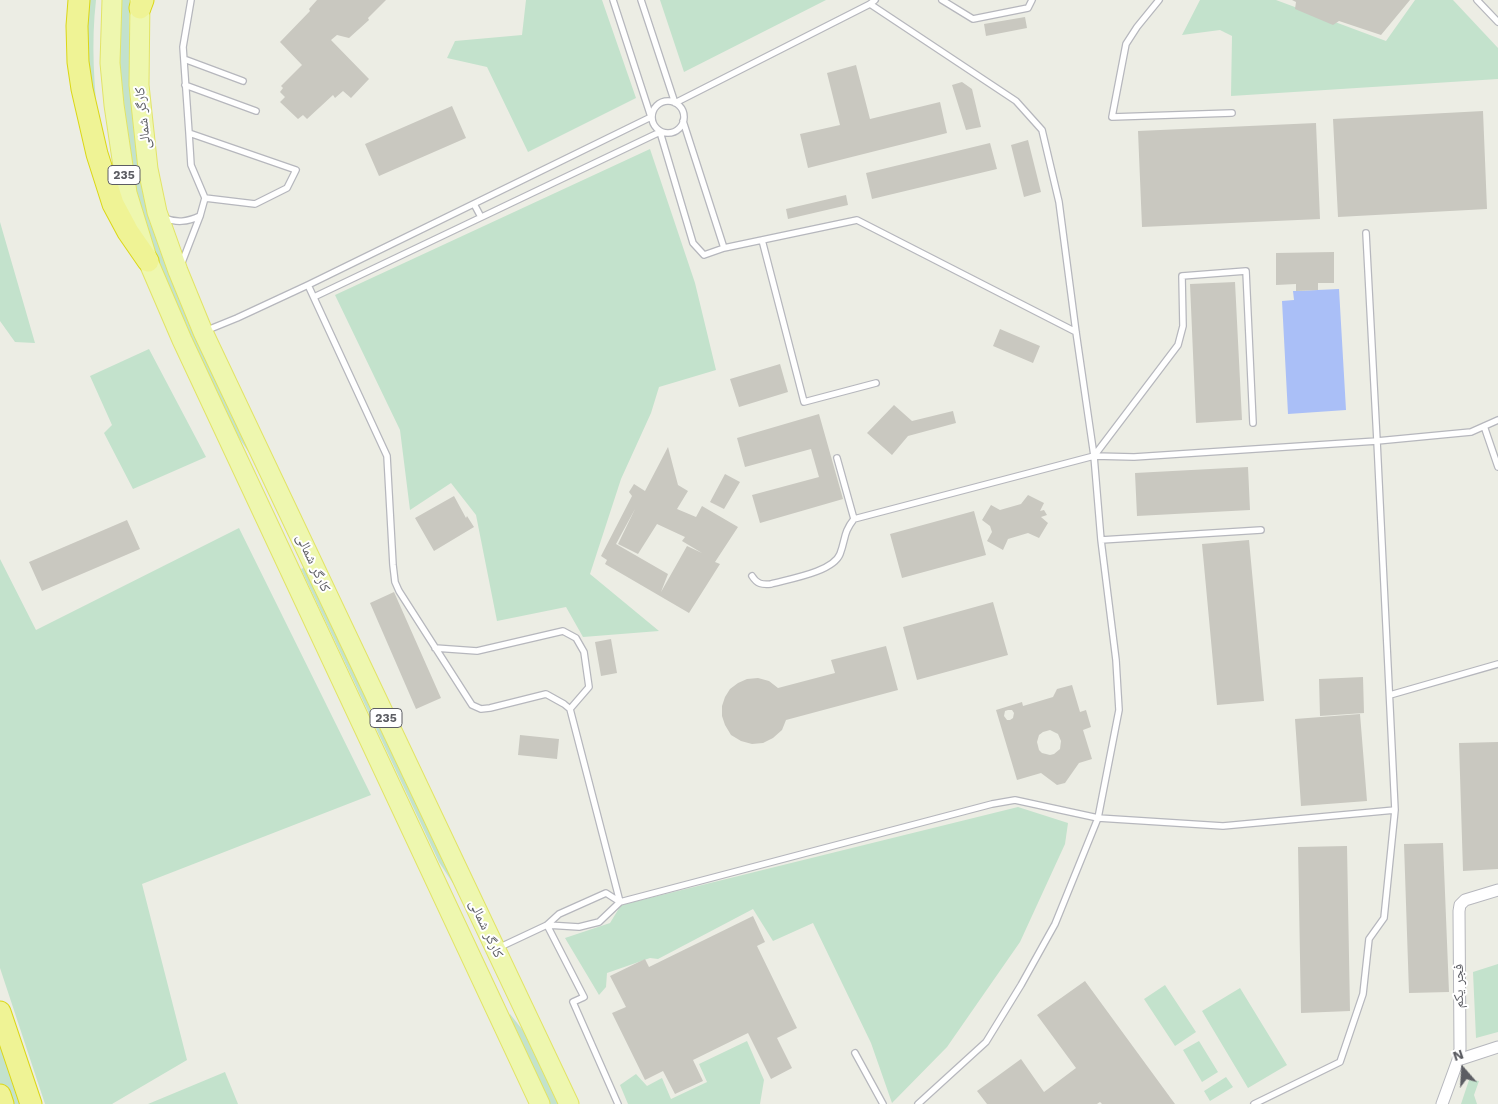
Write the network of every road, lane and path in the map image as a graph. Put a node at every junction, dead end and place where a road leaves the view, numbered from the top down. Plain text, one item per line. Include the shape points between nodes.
1 (79, 0) edge
2 (112, 0) edge
3 (191, 0) edge
4 (613, 0) edge
5 (641, 0) edge
6 (942, 0) edge
7 (1032, 0) edge
8 (1158, 0) edge
9 (1477, 0) edge
10 (872, 2) edge
11 (141, 3) edge
12 (1498, 22) edge
13 (184, 59) junction
14 (243, 81) dead end
15 (185, 86) junction
16 (675, 103) junction
17 (256, 111) dead end
18 (1232, 113) dead end
19 (651, 117) junction
20 (684, 121) junction
21 (189, 132) junction
22 (660, 132) junction
23 (205, 198) junction
24 (474, 204) junction
25 (158, 216) junction
26 (200, 216) junction
27 (481, 217) junction
28 (1366, 233) dead end
29 (762, 240) junction
30 (724, 248) junction
31 (148, 261) junction
32 (178, 272) junction
33 (308, 285) junction
34 (314, 298) junction
35 (203, 332) junction
36 (1076, 332) junction
37 (876, 383) dead end
38 (1498, 420) edge
39 (1253, 423) dead end
40 (1484, 426) junction
41 (1378, 441) junction
42 (1094, 456) junction
43 (837, 458) dead end
44 (1498, 467) edge
45 (277, 487) junction
46 (255, 498) junction
47 (854, 519) junction
48 (1261, 530) dead end
49 (1101, 540) junction
50 (752, 576) dead end
51 (435, 648) junction
52 (1498, 664) edge
53 (1390, 694) junction
54 (570, 708) junction
55 (1395, 810) junction
56 (1098, 818) junction
57 (1498, 890) edge
58 (620, 902) junction
59 (547, 925) junction
60 (495, 949) junction
61 (0, 1012) edge
62 (1498, 1047) edge
63 (855, 1053) dead end
64 (1458, 1060) junction
65 (0, 1095) edge
66 (3, 1104) edge
67 (32, 1104) edge
68 (540, 1104) edge
69 (569, 1104) edge
70 (618, 1104) edge
71 (883, 1104) edge
72 (918, 1104) edge
73 (1254, 1104) edge
74 (1442, 1104) edge

1 - 31 highway via 78,62 97,154 113,204
2 - 31 main road, کارگر شمالی / 235 via 110,63 115,113 127,193
3 - 13 lane
4 - 19 lane
5 - 16 lane
6 - 7 lane via 974,19 1028,8
8 - 18 lane via 1126,44 1112,117
9 - 12 lane
10 - 16 lane
10 - 36 lane via 1016,101 1042,130 1059,202
11 - 25 main road, کارگر شمالی / 235 via 139,85 148,169
13 - 14 lane
13 - 15 lane
15 - 17 lane
15 - 21 lane
16 - 19 lane via 659,104
16 - 20 lane via 682,110
19 - 22 lane via 653,126
19 - 24 lane
20 - 22 lane via 678,130 670,134
20 - 30 lane
21 - 23 lane via 191,165
21 - 23 lane via 296,170 286,188 256,204
22 - 27 lane
22 - 30 lane via 693,243 704,255
23 - 26 lane
24 - 27 lane
24 - 33 lane
25 - 26 lane via 182,222
25 - 32 main road, کارگر شمالی / 235
26 - 32 lane
27 - 34 lane
28 - 41 lane
29 - 30 lane
29 - 36 lane via 857,220
29 - 37 lane via 804,402
31 - 46 main road, کارگر شمالی / 235
32 - 35 main road, کارگر شمالی / 235
33 - 34 lane
33 - 35 lane
34 - 51 lane via 386,449 395,582
35 - 45 main road, کارگر شمالی / 235
36 - 42 lane
38 - 40 lane
39 - 42 lane via 1246,271 1182,276 1183,326 1178,345
40 - 41 lane via 1471,432
40 - 44 lane
41 - 42 lane via 1134,457
41 - 53 lane
42 - 47 lane
42 - 49 lane
43 - 47 lane
45 - 46 main road
45 - 60 main road, کارگر شمالی / 235
46 - 68 main road, کارگر شمالی / 235
47 - 50 lane via 846,529 839,556 833,564 771,584 763,585
48 - 49 lane
49 - 56 lane via 1119,710
51 - 54 lane via 472,705 490,708 546,694
51 - 54 lane via 477,650 563,630 576,638 584,652 588,687
52 - 53 lane
53 - 55 lane
54 - 58 lane
55 - 56 lane via 1223,826
55 - 73 lane via 1384,918 1369,939 1362,994 1340,1062
56 - 58 lane via 1016,800 992,804
56 - 72 lane via 1055,924 986,1042
57 - 64 street, فجر یکم via 1465,900 1459,911
58 - 59 lane via 599,922 579,928
58 - 59 lane via 606,893 558,914
59 - 60 lane
59 - 70 lane via 584,997 573,1002
60 - 69 main road, کارگر شمالی / 235
61 - 67 highway
62 - 64 street
63 - 71 lane
64 - 74 street, فجر یکم
65 - 66 highway

